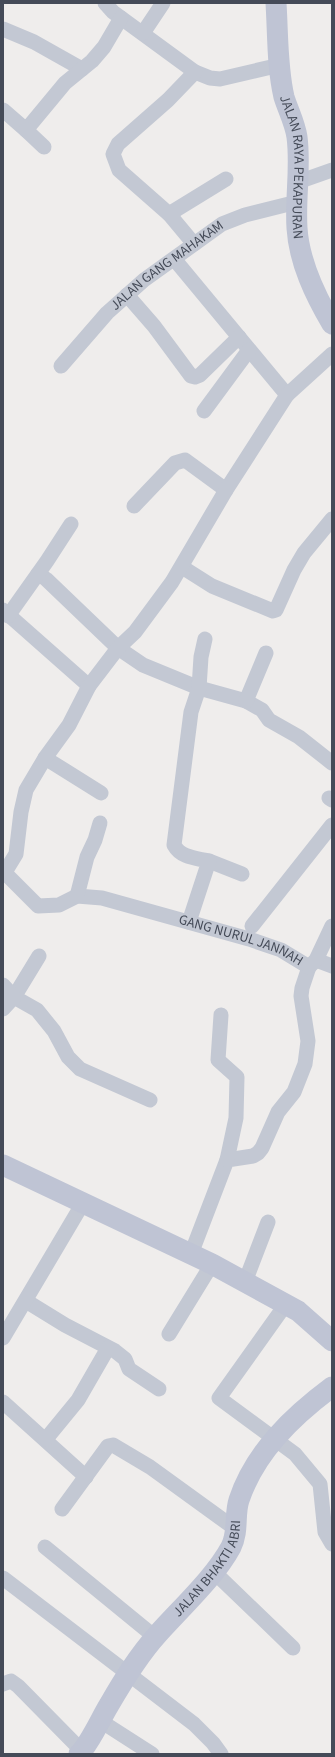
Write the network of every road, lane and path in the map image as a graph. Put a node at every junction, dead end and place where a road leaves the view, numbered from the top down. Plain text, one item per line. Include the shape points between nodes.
1 (106, 3) edge
2 (163, 3) edge
3 (276, 3) edge
4 (121, 18) junction
5 (3, 29) edge
6 (143, 33) junction
7 (280, 65) junction
8 (82, 69) junction
9 (195, 72) junction
10 (3, 110) edge
11 (26, 130) junction
12 (44, 147) dead end
13 (332, 170) edge
14 (226, 179) dead end
15 (297, 192) junction
16 (169, 214) junction
17 (194, 244) junction
18 (175, 260) junction
19 (128, 295) junction
20 (332, 324) edge
21 (239, 337) junction
22 (249, 350) junction
23 (332, 354) edge
24 (61, 366) dead end
25 (287, 395) junction
26 (204, 411) dead end
27 (226, 490) junction
28 (134, 506) dead end
29 (332, 519) edge
30 (71, 524) dead end
31 (182, 567) junction
32 (38, 574) junction
33 (6, 613) edge
34 (205, 639) dead end
35 (118, 648) junction
36 (266, 653) dead end
37 (89, 686) junction
38 (199, 688) junction
39 (246, 701) junction
40 (45, 758) junction
41 (332, 763) edge
42 (102, 793) dead end
43 (100, 823) dead end
44 (332, 825) edge
45 (209, 861) junction
46 (4, 871) edge
47 (242, 874) dead end
48 (77, 896) junction
49 (189, 922) junction
50 (252, 926) dead end
51 (332, 926) edge
52 (39, 956) dead end
53 (313, 963) junction
54 (332, 966) edge
55 (3, 985) edge
56 (14, 997) junction
57 (3, 1009) edge
58 (221, 1015) dead end
59 (150, 1100) dead end
60 (227, 1160) junction
61 (3, 1165) edge
62 (83, 1203) junction
63 (268, 1222) dead end
64 (191, 1254) junction
65 (212, 1264) junction
66 (245, 1282) junction
67 (26, 1301) junction
68 (286, 1304) junction
69 (170, 1334) dead end
70 (3, 1338) edge
71 (332, 1341) edge
72 (108, 1348) junction
73 (332, 1386) edge
74 (159, 1389) dead end
75 (3, 1402) edge
76 (276, 1438) junction
77 (46, 1439) junction
78 (86, 1477) junction
79 (62, 1509) dead end
80 (237, 1530) junction
81 (332, 1544) edge
82 (45, 1547) dead end
83 (214, 1571) junction
84 (5, 1586) edge
85 (155, 1637) junction
86 (293, 1648) dead end
87 (127, 1674) junction
88 (3, 1684) edge
89 (99, 1720) junction
90 (81, 1752) edge
91 (152, 1754) edge
92 (221, 1754) edge

1 - 4 street
2 - 6 street
3 - 7 street, JALAN RAYA PEKAPURAN
4 - 6 street
4 - 8 street via 104,47
5 - 8 street via 34,42
6 - 9 street
7 - 9 street via 220,79
7 - 15 street, JALAN RAYA PEKAPURAN via 284,96 296,135 299,158
8 - 11 street via 65,83
9 - 16 street via 168,100 118,144 113,154 119,170
10 - 11 street
11 - 12 street
13 - 15 street, JALAN GANG MAHAKAM
14 - 16 street
15 - 17 street, JALAN GANG MAHAKAM via 222,224
15 - 20 street, JALAN RAYA PEKAPURAN via 297,229 304,264 320,305
16 - 17 street
17 - 18 street, JALAN GANG MAHAKAM
18 - 19 street, JALAN GANG MAHAKAM via 144,280
18 - 21 street
19 - 21 street via 191,376 200,375
19 - 24 street, JALAN GANG MAHAKAM via 90,330
21 - 22 street
22 - 25 street
22 - 26 street
23 - 25 street
25 - 27 street
27 - 28 street via 185,460 180,460 175,462
27 - 31 street
29 - 31 street via 294,570 276,610 269,610 235,597
30 - 32 street
31 - 35 street via 135,632
32 - 33 street
32 - 35 street via 52,584
33 - 37 street
34 - 38 street
35 - 37 street
35 - 38 street via 143,665
36 - 39 street
37 - 40 street via 69,725
38 - 39 street
38 - 45 street via 191,712 174,845 188,857
39 - 41 street via 262,710 269,720 299,737
40 - 42 street
40 - 46 street via 26,790 16,854
43 - 48 street via 96,840 87,857
44 - 50 street
45 - 47 street
45 - 49 street
46 - 48 street, GANG NURUL JANNAH via 38,906 58,905
48 - 49 street, GANG NURUL JANNAH via 102,898
49 - 53 street, GANG NURUL JANNAH via 281,950
51 - 53 street
52 - 56 street
53 - 54 street
53 - 60 street, GANG NURUL JANNAH via 302,988 308,1041 305,1064 294,1092 278,1112 258,1153
55 - 56 street
56 - 57 street
56 - 59 street via 37,1010 54,1031 68,1057 80,1069
58 - 60 street via 218,1060 238,1077 236,1118
60 - 64 street
61 - 62 street
62 - 64 street
62 - 67 street
63 - 66 street
64 - 65 street
65 - 66 street
65 - 69 street
66 - 68 street
67 - 70 street
67 - 72 street
68 - 71 street via 307,1318
68 - 76 street via 218,1398
72 - 74 street via 125,1359 129,1369
72 - 77 street via 78,1400
73 - 76 street, JALAN BHAKTI ABRI
75 - 77 street
76 - 80 street, JALAN BHAKTI ABRI via 262,1454 246,1481 238,1501
76 - 81 street via 295,1454 320,1484 325,1532
77 - 78 street
78 - 79 street
78 - 80 street via 108,1446 113,1445 150,1467
80 - 83 street, JALAN BHAKTI ABRI via 231,1546
82 - 85 street
83 - 85 street, JALAN BHAKTI ABRI
83 - 86 street
84 - 87 street
85 - 87 street, JALAN BHAKTI ABRI
87 - 89 street, JALAN BHAKTI ABRI
87 - 92 street via 194,1724
88 - 90 street via 11,1682 18,1686
89 - 90 street, JALAN BHAKTI ABRI
89 - 91 street

